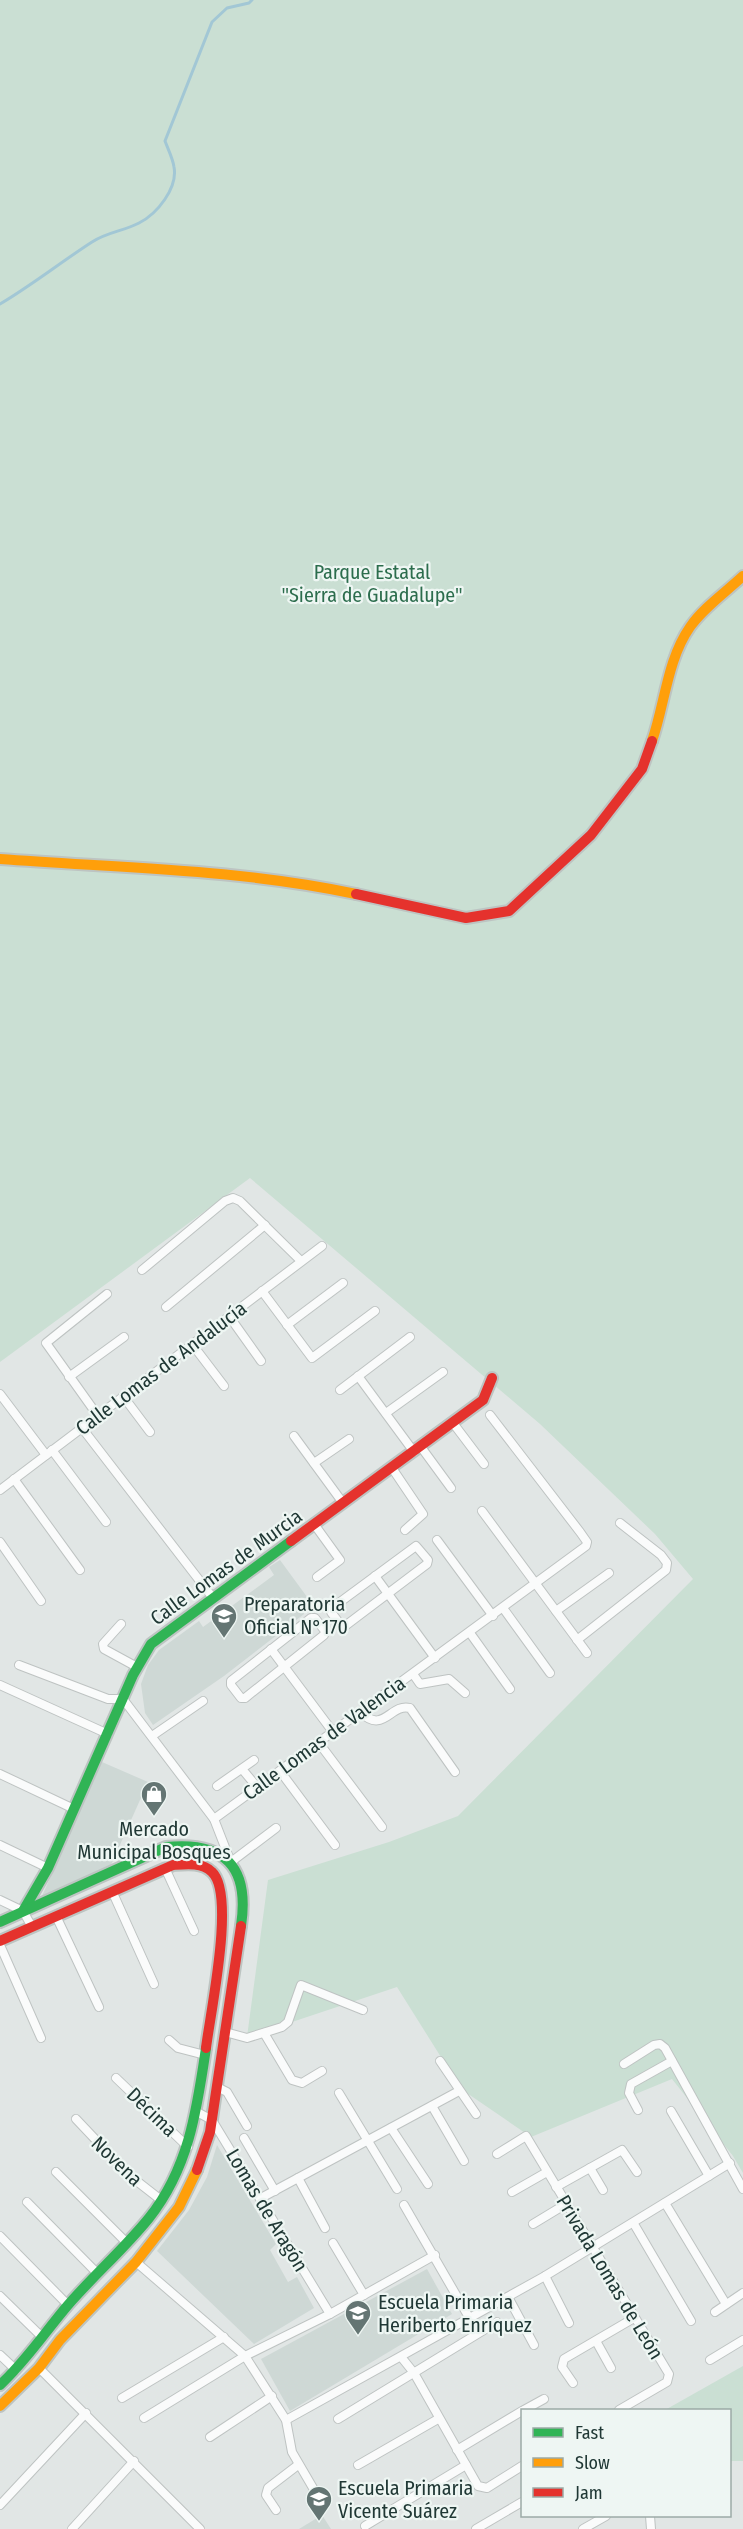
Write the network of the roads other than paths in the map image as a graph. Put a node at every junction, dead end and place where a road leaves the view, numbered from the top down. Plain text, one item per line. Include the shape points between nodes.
1 (743, 576) edge
2 (0, 859) edge
3 (265, 1225) junction
4 (322, 1246) dead end
5 (301, 1261) junction
6 (142, 1270) dead end
7 (343, 1283) dead end
8 (262, 1292) junction
9 (107, 1294) dead end
10 (166, 1307) dead end
11 (375, 1311) dead end
12 (229, 1316) junction
13 (287, 1325) junction
14 (124, 1337) dead end
15 (410, 1337) dead end
16 (192, 1344) junction
17 (261, 1360) dead end
18 (442, 1372) dead end
19 (358, 1376) junction
20 (69, 1377) junction
21 (492, 1378) dead end
22 (224, 1386) dead end
23 (340, 1390) dead end
24 (0, 1394) edge
25 (123, 1396) junction
26 (386, 1413) junction
27 (490, 1415) dead end
28 (98, 1416) junction
29 (453, 1423) junction
30 (82, 1428) junction
31 (150, 1431) dead end
32 (294, 1436) dead end
33 (349, 1439) dead end
34 (418, 1450) junction
35 (49, 1453) junction
36 (314, 1463) junction
37 (484, 1464) dead end
38 (392, 1468) junction
39 (14, 1479) junction
40 (451, 1488) dead end
41 (0, 1490) edge
42 (344, 1503) junction
43 (482, 1511) dead end
44 (106, 1522) dead end
45 (620, 1523) dead end
46 (314, 1524) junction
47 (405, 1530) dead end
48 (437, 1540) dead end
49 (0, 1542) edge
50 (80, 1570) dead end
51 (609, 1573) dead end
52 (375, 1576) junction
53 (317, 1577) dead end
54 (536, 1584) junction
55 (387, 1593) junction
56 (213, 1598) junction
57 (41, 1601) dead end
58 (503, 1608) junction
59 (556, 1611) junction
60 (493, 1616) junction
61 (121, 1624) dead end
62 (470, 1633) junction
63 (577, 1640) junction
64 (271, 1649) junction
65 (587, 1653) dead end
66 (435, 1658) junction
67 (19, 1665) dead end
68 (137, 1667) junction
69 (284, 1667) junction
70 (550, 1673) dead end
71 (412, 1674) junction
72 (0, 1685) edge
73 (510, 1689) dead end
74 (465, 1692) dead end
75 (123, 1699) junction
76 (203, 1701) dead end
77 (360, 1712) junction
78 (333, 1732) junction
79 (108, 1734) junction
80 (152, 1736) junction
81 (319, 1743) junction
82 (254, 1760) dead end
83 (242, 1768) junction
84 (280, 1771) junction
85 (455, 1772) dead end
86 (0, 1774) edge
87 (217, 1786) dead end
88 (257, 1787) junction
89 (74, 1809) junction
90 (214, 1819) junction
91 (382, 1827) dead end
92 (276, 1828) dead end
93 (0, 1845) edge
94 (335, 1845) dead end
95 (230, 1861) junction
96 (48, 1868) junction
97 (165, 1868) junction
98 (112, 1891) junction
99 (0, 1900) edge
100 (23, 1911) junction
101 (56, 1916) junction
102 (0, 1922) edge
103 (32, 1927) junction
104 (194, 1931) dead end
105 (0, 1943) edge
106 (154, 1984) dead end
107 (212, 2002) junction
108 (230, 2005) junction
109 (99, 2007) dead end
110 (363, 2010) dead end
111 (225, 2032) junction
112 (264, 2033) junction
113 (41, 2038) dead end
114 (169, 2040) dead end
115 (205, 2055) junction
116 (440, 2061) dead end
117 (672, 2061) junction
118 (624, 2064) dead end
119 (322, 2071) dead end
120 (116, 2078) dead end
121 (218, 2087) junction
122 (459, 2091) junction
123 (339, 2093) dead end
124 (432, 2106) junction
125 (639, 2109) dead end
126 (672, 2111) dead end
127 (197, 2112) junction
128 (476, 2114) dead end
129 (76, 2119) dead end
130 (212, 2120) junction
131 (247, 2126) dead end
132 (391, 2128) junction
133 (244, 2138) dead end
134 (367, 2141) junction
135 (188, 2147) junction
136 (497, 2154) dead end
137 (464, 2161) dead end
138 (730, 2163) junction
139 (590, 2168) junction
140 (56, 2172) dead end
141 (547, 2172) junction
142 (637, 2172) dead end
143 (709, 2176) junction
144 (298, 2178) junction
145 (428, 2184) dead end
146 (556, 2187) junction
147 (397, 2189) dead end
148 (743, 2189) edge
149 (603, 2190) dead end
150 (275, 2191) junction
151 (512, 2192) dead end
152 (261, 2198) junction
153 (161, 2200) junction
154 (27, 2202) dead end
155 (665, 2203) junction
156 (566, 2204) junction
157 (404, 2205) dead end
158 (533, 2224) dead end
159 (634, 2224) junction
160 (326, 2228) dead end
161 (0, 2236) edge
162 (126, 2242) junction
163 (333, 2243) dead end
164 (591, 2247) junction
165 (435, 2255) junction
166 (136, 2262) junction
167 (97, 2273) junction
168 (545, 2276) junction
169 (743, 2294) edge
170 (364, 2295) junction
171 (0, 2296) edge
172 (508, 2297) junction
173 (726, 2304) junction
174 (68, 2305) junction
175 (714, 2312) dead end
176 (330, 2314) junction
177 (634, 2318) junction
178 (470, 2319) junction
179 (691, 2321) dead end
180 (497, 2322) dead end
181 (569, 2323) dead end
182 (45, 2333) junction
183 (224, 2337) junction
184 (60, 2340) junction
185 (743, 2340) edge
186 (596, 2341) junction
187 (534, 2345) dead end
188 (0, 2355) edge
189 (245, 2356) junction
190 (402, 2358) junction
191 (710, 2360) dead end
192 (39, 2368) junction
193 (611, 2368) dead end
194 (16, 2370) junction
195 (414, 2373) junction
196 (573, 2383) dead end
197 (0, 2385) edge
198 (272, 2396) junction
199 (122, 2398) dead end
200 (544, 2399) dead end
201 (0, 2406) edge
202 (526, 2409) edge
203 (621, 2409) edge
204 (521, 2412) edge
205 (86, 2413) junction
206 (144, 2418) dead end
207 (338, 2419) dead end
208 (438, 2419) junction
209 (286, 2420) junction
210 (210, 2437) dead end
211 (457, 2450) junction
212 (134, 2461) junction
213 (298, 2465) junction
214 (358, 2465) dead end
215 (466, 2466) junction
216 (521, 2467) edge
217 (313, 2488) dead end
218 (521, 2503) edge
219 (0, 2505) edge
220 (276, 2510) dead end
221 (604, 2517) edge
222 (365, 2526) dead end
223 (72, 2529) edge
224 (200, 2529) edge
225 (476, 2529) edge
226 (583, 2529) edge

1 - 2 street via 690,627 671,667 662,712 642,769 591,835 509,912 466,918 351,893 199,870
3 - 5 street
3 - 6 street via 233,1198
3 - 10 street
4 - 5 street, Calle Lomas de Andalucía
5 - 8 street, Calle Lomas de Andalucía
7 - 13 street
8 - 12 street, Calle Lomas de Andalucía
8 - 13 street
9 - 20 street via 47,1340 48,1350
11 - 13 street via 315,1358
12 - 16 street, Calle Lomas de Andalucía
12 - 17 street
14 - 20 street
15 - 19 street
16 - 22 street
16 - 25 street, Calle Lomas de Andalucía
18 - 26 street
19 - 23 street
19 - 26 street
20 - 28 street
21 - 29 street, Calle Lomas de Murcia via 483,1400
24 - 35 street
25 - 28 street, Calle Lomas de Andalucía
25 - 31 street
26 - 34 street
27 - 54 street, Calle Lomas de Valencia via 587,1544
28 - 30 street, Calle Lomas de Andalucía
29 - 34 street, Calle Lomas de Murcia
29 - 37 street
30 - 35 street, Calle Lomas de Andalucía
30 - 56 street
32 - 36 street
33 - 36 street
34 - 38 street, Calle Lomas de Murcia
34 - 40 street
35 - 39 street, Calle Lomas de Andalucía
35 - 44 street
36 - 42 street
38 - 42 street, Calle Lomas de Murcia
38 - 47 street via 423,1514
39 - 41 street, Calle Lomas de Andalucía
39 - 50 street
42 - 46 street, Calle Lomas de Murcia
43 - 54 street
45 - 63 street via 661,1555 667,1563 666,1570
46 - 53 street via 340,1560
46 - 56 street, Calle Lomas de Murcia
48 - 60 street
49 - 57 street
51 - 59 street
52 - 55 street
52 - 55 street via 416,1546 428,1560
52 - 55 street via 331,1612 345,1626
54 - 58 street, Calle Lomas de Valencia
54 - 59 street
55 - 66 street
56 - 68 street, Calle Lomas de Murcia via 151,1644
58 - 60 street, Calle Lomas de Valencia
58 - 70 street
59 - 63 street
60 - 62 street, Calle Lomas de Valencia
61 - 68 street via 102,1644 104,1649
62 - 66 street, Calle Lomas de Valencia
62 - 73 street
63 - 65 street
64 - 69 street
64 - 69 street via 231,1685 245,1698
64 - 69 street via 311,1618 325,1630 324,1635
66 - 71 street, Calle Lomas de Valencia
67 - 75 street via 108,1699
68 - 75 street, Calle Lomas de Murcia
69 - 78 street
71 - 74 street via 420,1684 427,1685 449,1679
71 - 77 street, Calle Lomas de Valencia
72 - 79 street
75 - 79 street, Calle Lomas de Murcia
75 - 80 street
76 - 80 street
77 - 78 street, Calle Lomas de Valencia
77 - 85 street via 367,1719 382,1721 401,1708 410,1708
78 - 81 street, Calle Lomas de Valencia
79 - 89 street, Calle Lomas de Murcia
80 - 90 street
81 - 84 street, Calle Lomas de Valencia
81 - 91 street
82 - 83 street
83 - 87 street
83 - 88 street
84 - 88 street, Calle Lomas de Valencia
84 - 94 street
86 - 89 street
88 - 90 street, Calle Lomas de Valencia
89 - 96 street, Calle Lomas de Murcia
90 - 95 street
92 - 95 street
93 - 96 street
95 - 100 street via 217,1850 202,1845 166,1847
95 - 108 street via 242,1893 242,1921
96 - 100 street, Calle Lomas de Murcia
97 - 98 street
97 - 104 street
97 - 107 street via 186,1862 201,1866 216,1874 223,1884 225,1913
98 - 101 street
98 - 106 street
99 - 100 street
100 - 102 street
100 - 103 street
101 - 103 street
101 - 109 street
103 - 105 street
105 - 113 street
107 - 108 street
107 - 115 street
108 - 111 street
110 - 112 street via 301,1985 288,2022
111 - 112 street via 242,2038
111 - 121 street
112 - 119 street via 292,2080 302,2083
114 - 115 street via 178,2048
115 - 127 street
116 - 122 street
117 - 118 street via 660,2044 654,2044
117 - 125 street via 631,2084 629,2093
117 - 138 street
120 - 135 street, Décima
121 - 130 street
121 - 131 street via 226,2092
122 - 124 street
122 - 128 street
123 - 134 street
124 - 132 street
124 - 137 street
126 - 143 street
127 - 130 street, Lomas de Aragón
127 - 135 street
129 - 153 street, Novena via 129,2175
130 - 152 street, Lomas de Aragón
130 - 166 street via 197,2170 179,2207
132 - 134 street
132 - 145 street
133 - 150 street
134 - 144 street
134 - 147 street
135 - 153 street
136 - 141 street, Privada Lomas de León via 526,2136
138 - 143 street
138 - 148 street
139 - 142 street, Privada Lomas de León via 622,2150
139 - 146 street, Privada Lomas de León
139 - 149 street
140 - 162 street
141 - 146 street, Privada Lomas de León
141 - 151 street
143 - 155 street
144 - 150 street
144 - 160 street
146 - 156 street, Privada Lomas de León
150 - 152 street
152 - 176 street, Lomas de Aragón
153 - 162 street
154 - 167 street
155 - 159 street
155 - 173 street
156 - 158 street
156 - 164 street, Privada Lomas de León
157 - 165 street
159 - 164 street
159 - 179 street
161 - 174 street
162 - 167 street
163 - 170 street
164 - 168 street
164 - 177 street, Privada Lomas de León
165 - 170 street
165 - 178 street
166 - 183 street
166 - 184 street
167 - 174 street
168 - 172 street
168 - 181 street
169 - 173 street
170 - 176 street
171 - 182 street
172 - 178 street
172 - 187 street
173 - 175 street
174 - 182 street
176 - 189 street
177 - 186 street
177 - 203 street, Privada Lomas de León via 669,2378
178 - 190 street
180 - 195 street
182 - 184 street
182 - 194 street
183 - 189 street
183 - 199 street
184 - 192 street
185 - 191 street
186 - 193 street
186 - 196 street via 561,2363
188 - 194 street
189 - 198 street
189 - 206 street
190 - 195 street
190 - 209 street
192 - 201 street
192 - 205 street
194 - 197 street
195 - 207 street
195 - 208 street
198 - 209 street
198 - 210 street
200 - 202 street
204 - 211 street
205 - 212 street
205 - 219 street
208 - 211 street
208 - 214 street
209 - 213 street
211 - 215 street
212 - 223 street
212 - 224 street
213 - 217 street
213 - 220 street via 268,2488 267,2495
215 - 216 street via 482,2489
215 - 222 street
218 - 225 street
221 - 226 street

